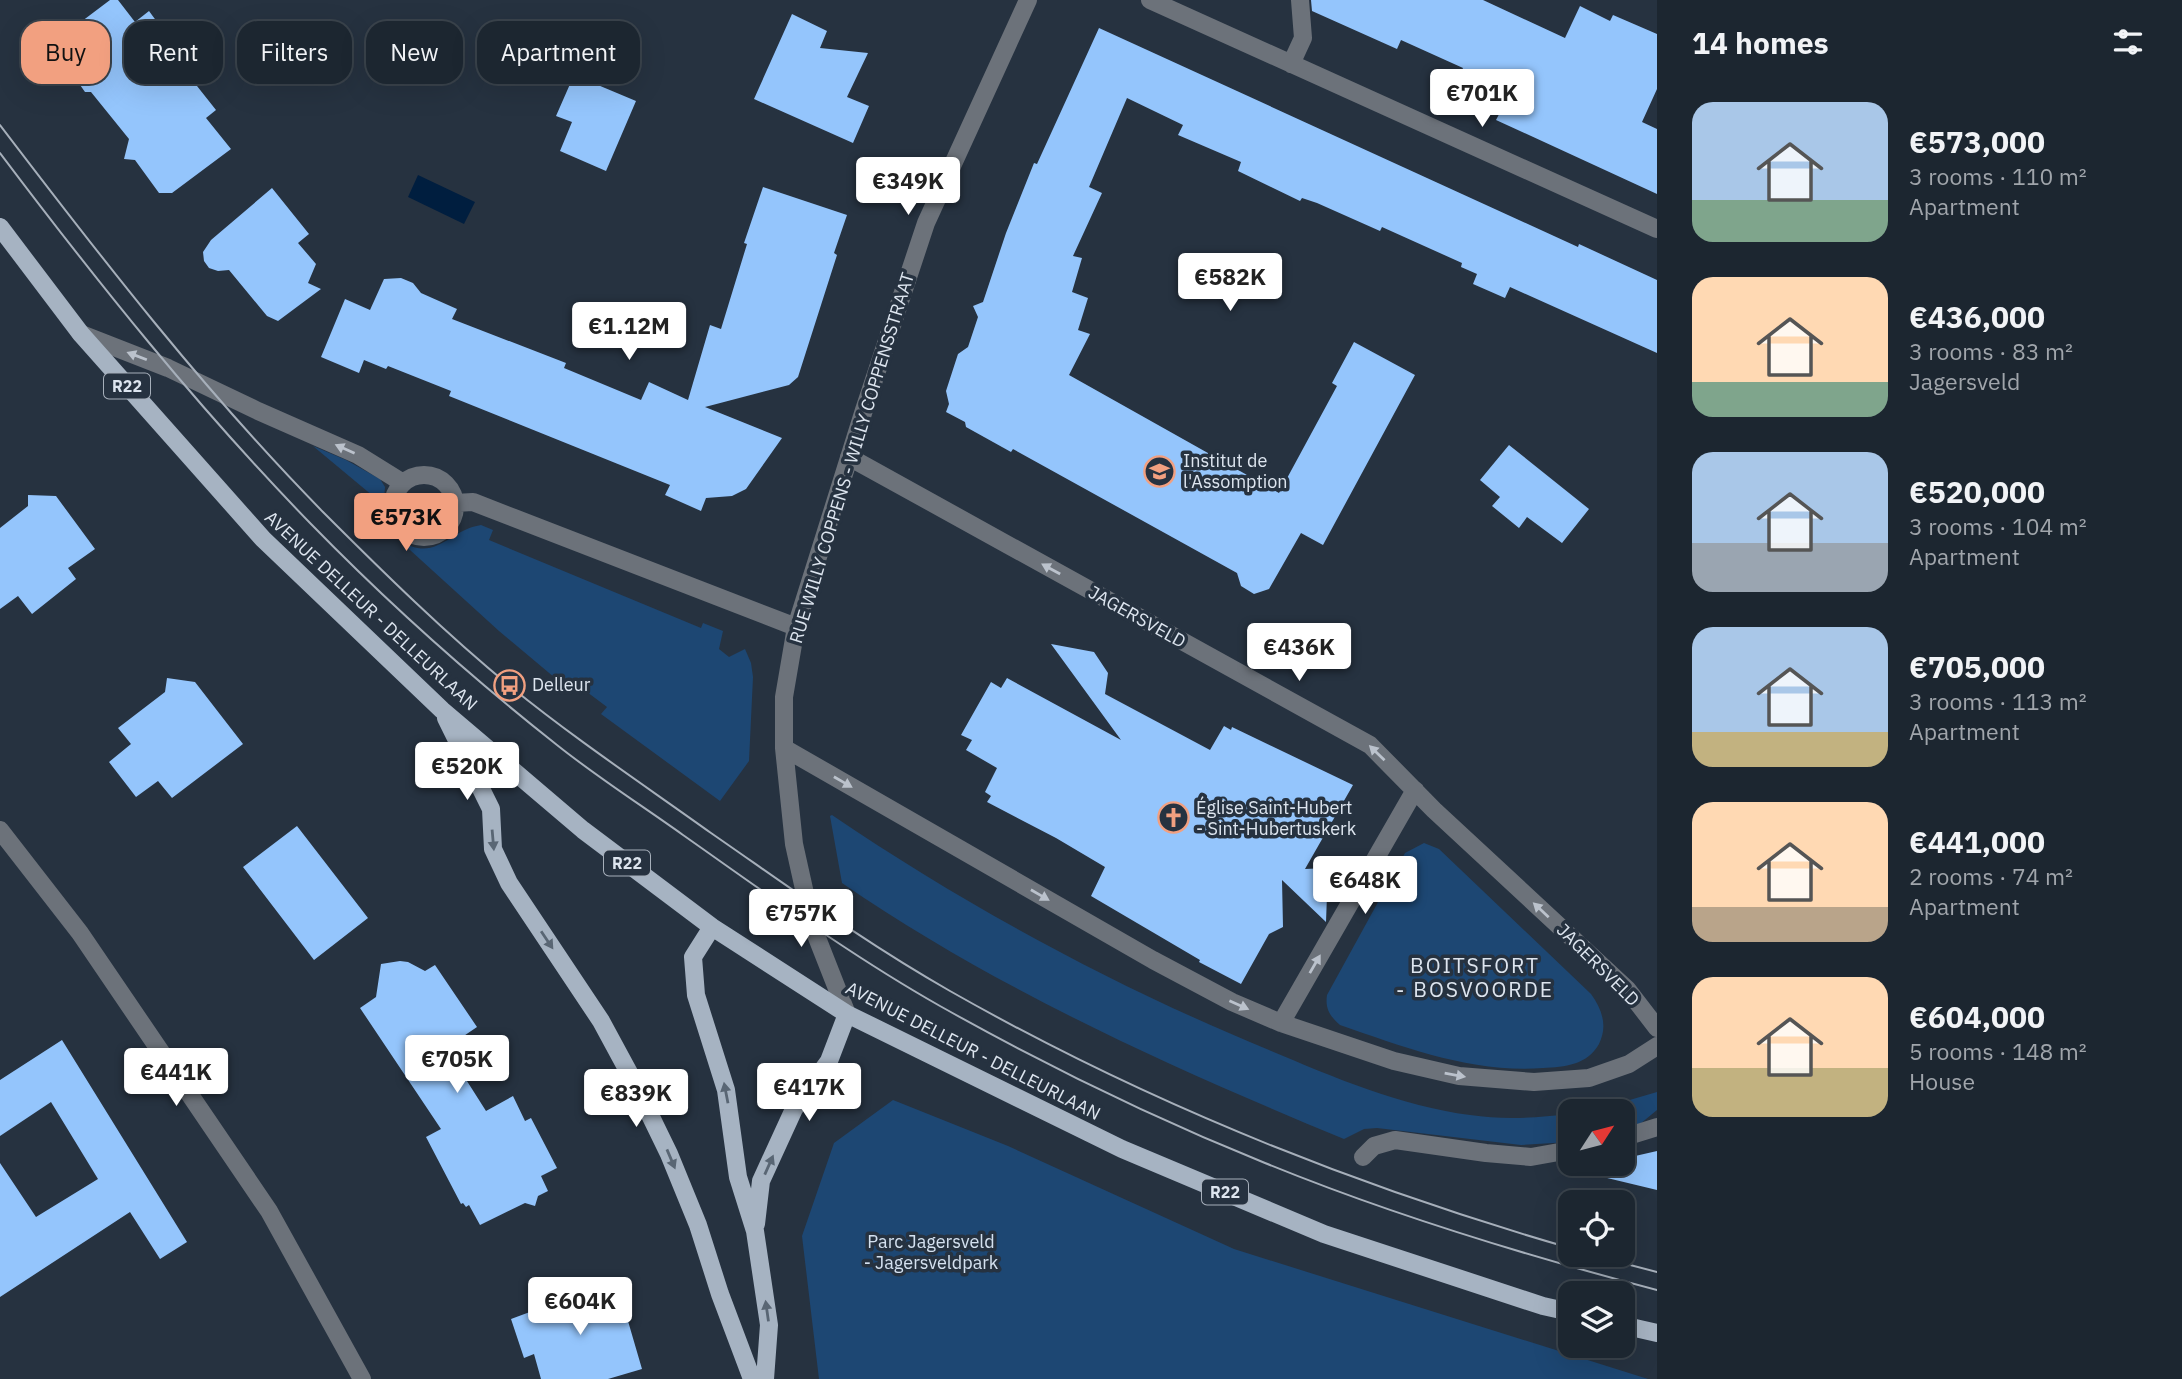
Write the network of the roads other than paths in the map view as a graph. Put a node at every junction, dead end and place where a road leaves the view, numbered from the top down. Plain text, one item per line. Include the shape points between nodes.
1 (1028, 0) edge
2 (1150, 0) edge
3 (1300, 0) edge
4 (1291, 64) junction
5 (0, 227) edge
6 (1657, 229) edge
7 (81, 334) junction
8 (849, 457) junction
9 (404, 483) junction
10 (455, 503) junction
11 (796, 627) junction
12 (442, 710) junction
13 (784, 748) junction
14 (1415, 790) junction
15 (0, 830) edge
16 (712, 927) junction
17 (847, 1014) junction
18 (1281, 1023) junction
19 (1657, 1028) edge
20 (1657, 1046) edge
21 (1657, 1127) edge
22 (1635, 1134) edge
23 (1558, 1152) edge
24 (1363, 1157) dead end
25 (755, 1231) junction
26 (1558, 1309) edge
27 (1635, 1328) edge
28 (1657, 1333) edge
29 (362, 1379) edge
30 (752, 1379) edge
31 (765, 1379) edge

1 - 8 street, RUE WILLY COPPENS - WILLY COPPENSSTRAAT via 926,223
2 - 4 street
3 - 4 street via 1303,38
4 - 6 street
5 - 7 main road, AVENUE DELLEUR - DELLEURLAAN / R22
9 -> 7 street via 358,455 168,368
7 - 12 main road, AVENUE DELLEUR - DELLEURLAAN / R22 via 248,525
8 - 11 street, RUE WILLY COPPENS - WILLY COPPENSSTRAAT
14 -> 8 street, JAGERSVELD via 1370,746
9 - 10 street via 436,477 452,492
9 - 10 street via 393,503 394,515 400,525 419,537 430,537 449,525
10 - 11 street via 473,502
11 - 13 street, RUE WILLY COPPENS - WILLY COPPENSSTRAAT via 784,697
12 - 16 main road, AVENUE DELLEUR - DELLEURLAAN / R22 via 583,830
12 -> 30 main road via 491,809 493,849 509,883 601,1021 669,1154
13 - 17 street, RUE WILLY COPPENS - WILLY COPPENSSTRAAT via 804,897
13 -> 18 street via 1153,960
18 -> 14 street
19 -> 14 street, JAGERSVELD via 1627,989
15 - 29 street via 80,933 269,1211
16 - 17 main road, AVENUE DELLEUR - DELLEURLAAN / R22
25 -> 16 main road via 738,1177 726,1090 696,995 694,957
25 -> 17 main road via 761,1181 794,1109 829,1061
17 - 26 main road, AVENUE DELLEUR - DELLEURLAAN / R22 via 1122,1149 1324,1234
18 -> 20 street via 1394,1061 1459,1076 1534,1082 1588,1078 1629,1064
21 - 22 street
23 - 24 street via 1531,1157 1395,1140 1374,1146
31 -> 25 main road via 769,1325
27 - 28 main road

